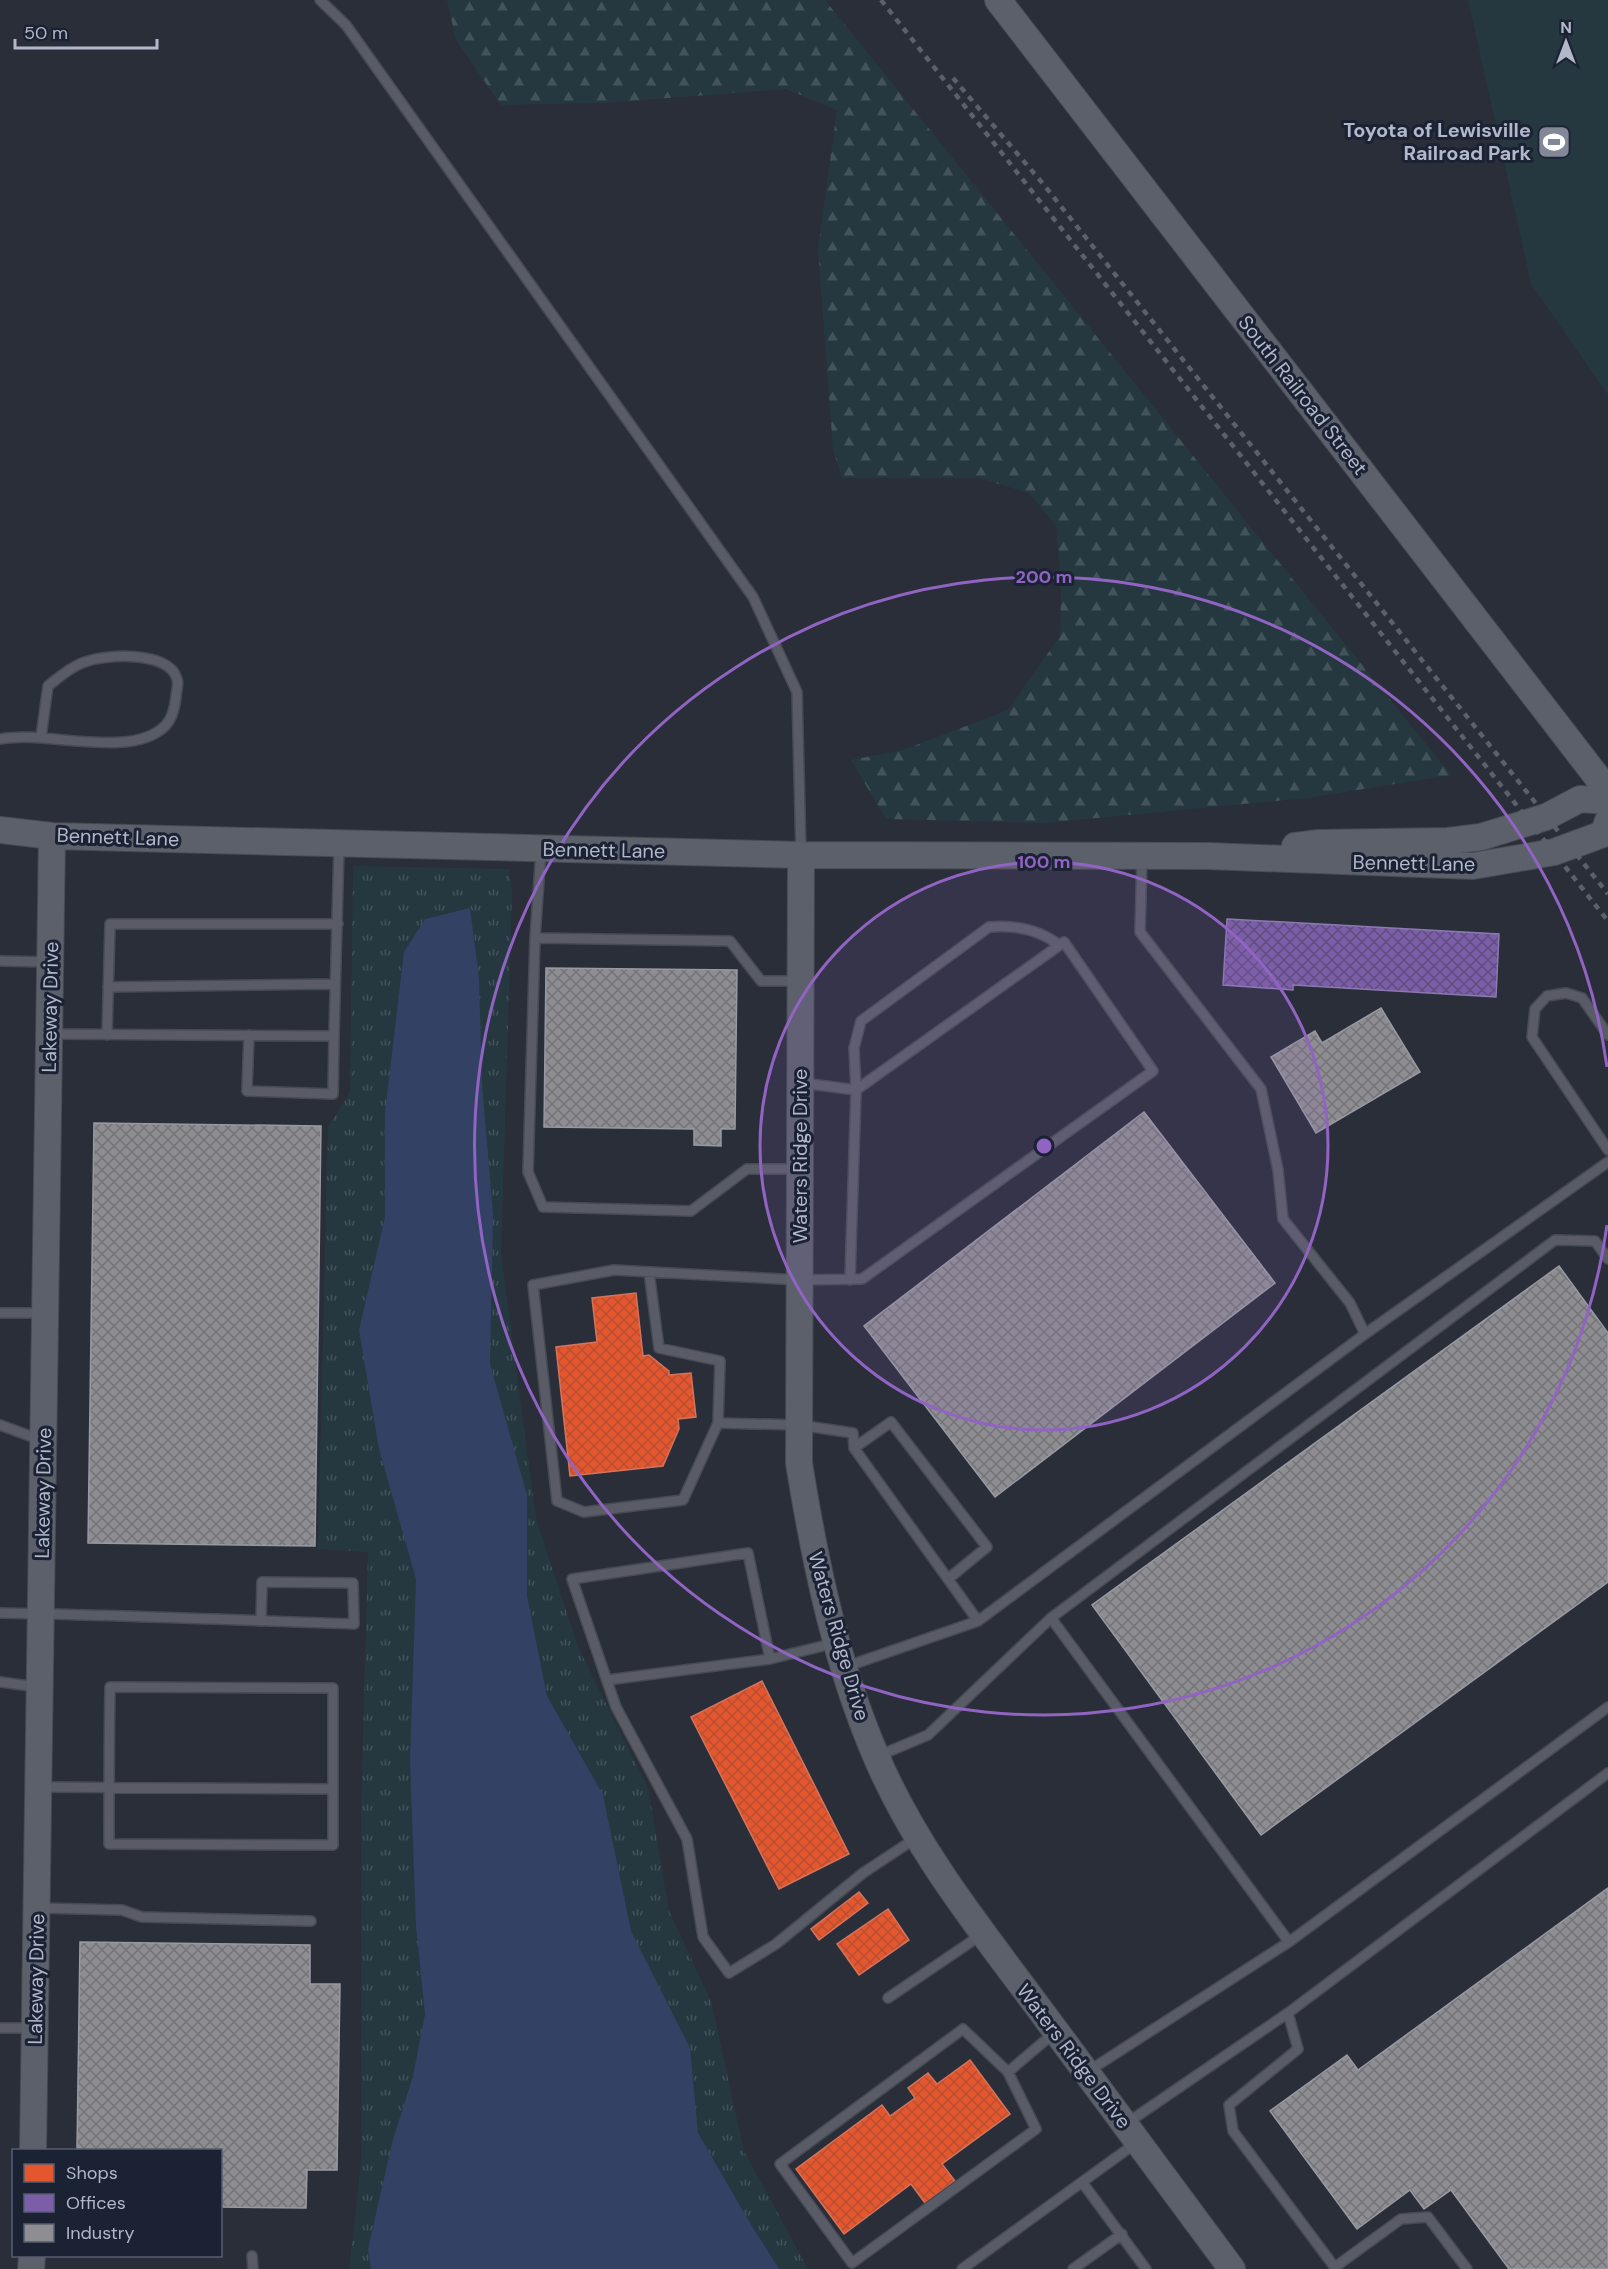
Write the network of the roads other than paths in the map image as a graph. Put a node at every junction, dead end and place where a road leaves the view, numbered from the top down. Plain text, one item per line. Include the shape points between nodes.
1 (320, 0) edge
2 (998, 0) edge
3 (40, 737) junction
4 (0, 739) edge
5 (1608, 791) edge
6 (1608, 801) edge
7 (1608, 821) edge
8 (0, 830) edge
9 (52, 836) junction
10 (339, 843) junction
11 (541, 848) junction
12 (801, 855) junction
13 (1142, 856) junction
14 (1208, 856) junction
15 (338, 924) junction
16 (535, 938) junction
17 (1059, 945) junction
18 (0, 961) edge
19 (51, 962) junction
20 (801, 981) junction
21 (335, 984) junction
22 (108, 987) junction
23 (50, 1034) junction
24 (107, 1035) junction
25 (249, 1035) junction
26 (1608, 1035) edge
27 (334, 1036) junction
28 (800, 1083) junction
29 (856, 1090) junction
30 (1608, 1150) edge
31 (1608, 1162) edge
32 (800, 1169) junction
33 (1608, 1258) edge
34 (649, 1272) junction
35 (799, 1280) junction
36 (850, 1280) junction
37 (0, 1313) edge
38 (46, 1313) junction
39 (1365, 1334) junction
40 (718, 1423) junction
41 (0, 1425) edge
42 (799, 1425) junction
43 (44, 1440) junction
44 (854, 1448) junction
45 (948, 1579) junction
46 (0, 1613) edge
47 (41, 1614) junction
48 (1051, 1618) junction
49 (261, 1621) junction
50 (978, 1621) junction
51 (838, 1642) junction
52 (770, 1659) junction
53 (845, 1667) junction
54 (607, 1680) junction
55 (0, 1682) edge
56 (40, 1687) junction
57 (1608, 1707) edge
58 (876, 1757) junction
59 (1608, 1773) edge
60 (38, 1787) junction
61 (109, 1788) junction
62 (333, 1789) junction
63 (918, 1837) junction
64 (37, 1908) junction
65 (311, 1920) dead end
66 (983, 1934) junction
67 (1289, 1942) junction
68 (888, 1998) dead end
69 (1288, 2013) junction
70 (0, 2028) edge
71 (35, 2028) junction
72 (1056, 2031) junction
73 (1086, 2072) junction
74 (1008, 2073) junction
75 (1131, 2133) junction
76 (33, 2149) edge
77 (1082, 2182) junction
78 (1122, 2234) junction
79 (252, 2256) dead end
80 (967, 2268) edge
81 (1336, 2268) edge
82 (253, 2269) edge
83 (1073, 2269) edge
84 (1146, 2269) edge
85 (1232, 2269) edge
86 (1467, 2269) edge

1 - 12 lane via 346,25 753,597 797,692
2 - 5 street, South Railroad Street
3 - 3 lane via 115,744 147,737 165,726 175,708 178,680 171,669 157,660 135,656 82,662 48,686
3 - 4 lane
6 - 14 street, Bennett Lane via 1580,799 1546,817 1481,837 1318,843
7 - 14 street, Bennett Lane via 1603,834 1554,852 1473,866
8 - 9 street, Bennett Lane
9 - 10 street, Bennett Lane
9 - 19 street, Lakeway Drive
10 - 11 street, Bennett Lane
10 - 15 lane
11 - 12 street, Bennett Lane
11 - 16 lane
12 - 13 street, Bennett Lane
12 - 20 street, Waters Ridge Drive
13 - 14 street, Bennett Lane
13 - 39 lane via 1140,932 1261,1089 1278,1170 1283,1219 1350,1303
15 - 21 lane
15 - 22 lane via 110,924
16 - 20 lane via 730,941 760,981
16 - 32 lane via 528,1172 543,1207 691,1211 747,1169
17 - 29 lane
17 - 29 lane via 1046,934 1008,926 989,927 861,1021 854,1047
17 - 36 lane via 1064,942 1153,1071 862,1279
18 - 19 lane
19 - 23 street, Lakeway Drive
20 - 28 street, Waters Ridge Drive
21 - 22 lane
21 - 27 lane
22 - 24 lane
23 - 24 lane
23 - 38 street, Lakeway Drive
24 - 25 lane
25 - 27 lane
25 - 27 lane via 247,1091 333,1094
26 - 30 lane via 1582,998 1566,993 1547,996 1535,1009 1532,1037
28 - 29 lane
28 - 32 street, Waters Ridge Drive
29 - 36 lane
31 - 39 lane
32 - 35 street, Waters Ridge Drive
33 - 48 lane via 1595,1241 1556,1240
34 - 35 lane
34 - 40 lane via 659,1348 720,1361
34 - 40 lane via 614,1270 533,1285 557,1501 584,1512 683,1500
35 - 36 lane
35 - 42 street, Waters Ridge Drive
37 - 38 lane
38 - 43 street, Lakeway Drive
39 - 50 lane
40 - 42 lane
41 - 43 lane
42 - 44 lane via 853,1433
42 - 51 street, Waters Ridge Drive via 799,1463 809,1530
43 - 47 street, Lakeway Drive
44 - 45 lane
44 - 45 lane via 891,1422 987,1547
45 - 50 lane
46 - 47 lane
47 - 49 lane
47 - 56 street, Lakeway Drive
48 - 58 lane via 928,1735
48 - 67 lane
49 - 49 lane via 354,1624 353,1583 262,1582
50 - 53 lane
51 - 52 lane
51 - 53 street, Waters Ridge Drive
52 - 54 lane
52 - 54 lane via 748,1553 573,1579
53 - 58 street, Waters Ridge Drive
54 - 63 lane via 616,1707 687,1839 703,1937 729,1972 776,1944 863,1873
55 - 56 lane
56 - 60 street, Lakeway Drive
57 - 67 lane
58 - 63 street, Waters Ridge Drive
59 - 69 lane
60 - 61 lane
60 - 64 street, Lakeway Drive
61 - 62 lane
61 - 62 lane via 109,1844 333,1845
61 - 62 lane via 110,1687 180,1687 333,1688
63 - 66 street, Waters Ridge Drive
64 - 65 lane via 122,1910 142,1917
64 - 71 street, Lakeway Drive
66 - 68 lane
66 - 72 street, Waters Ridge Drive
67 - 73 lane
69 - 75 lane
69 - 81 lane via 1298,2049 1229,2105 1233,2131
70 - 71 lane
71 - 76 street, Lakeway Drive
72 - 73 street, Waters Ridge Drive
72 - 74 lane
73 - 75 street, Waters Ridge Drive
74 - 74 lane via 963,2029 780,2164 852,2263 1036,2129
75 - 77 lane
75 - 85 street, Waters Ridge Drive
77 - 78 lane
77 - 80 lane
78 - 83 lane
78 - 84 lane
79 - 82 lane
81 - 86 lane via 1401,2219 1428,2217

